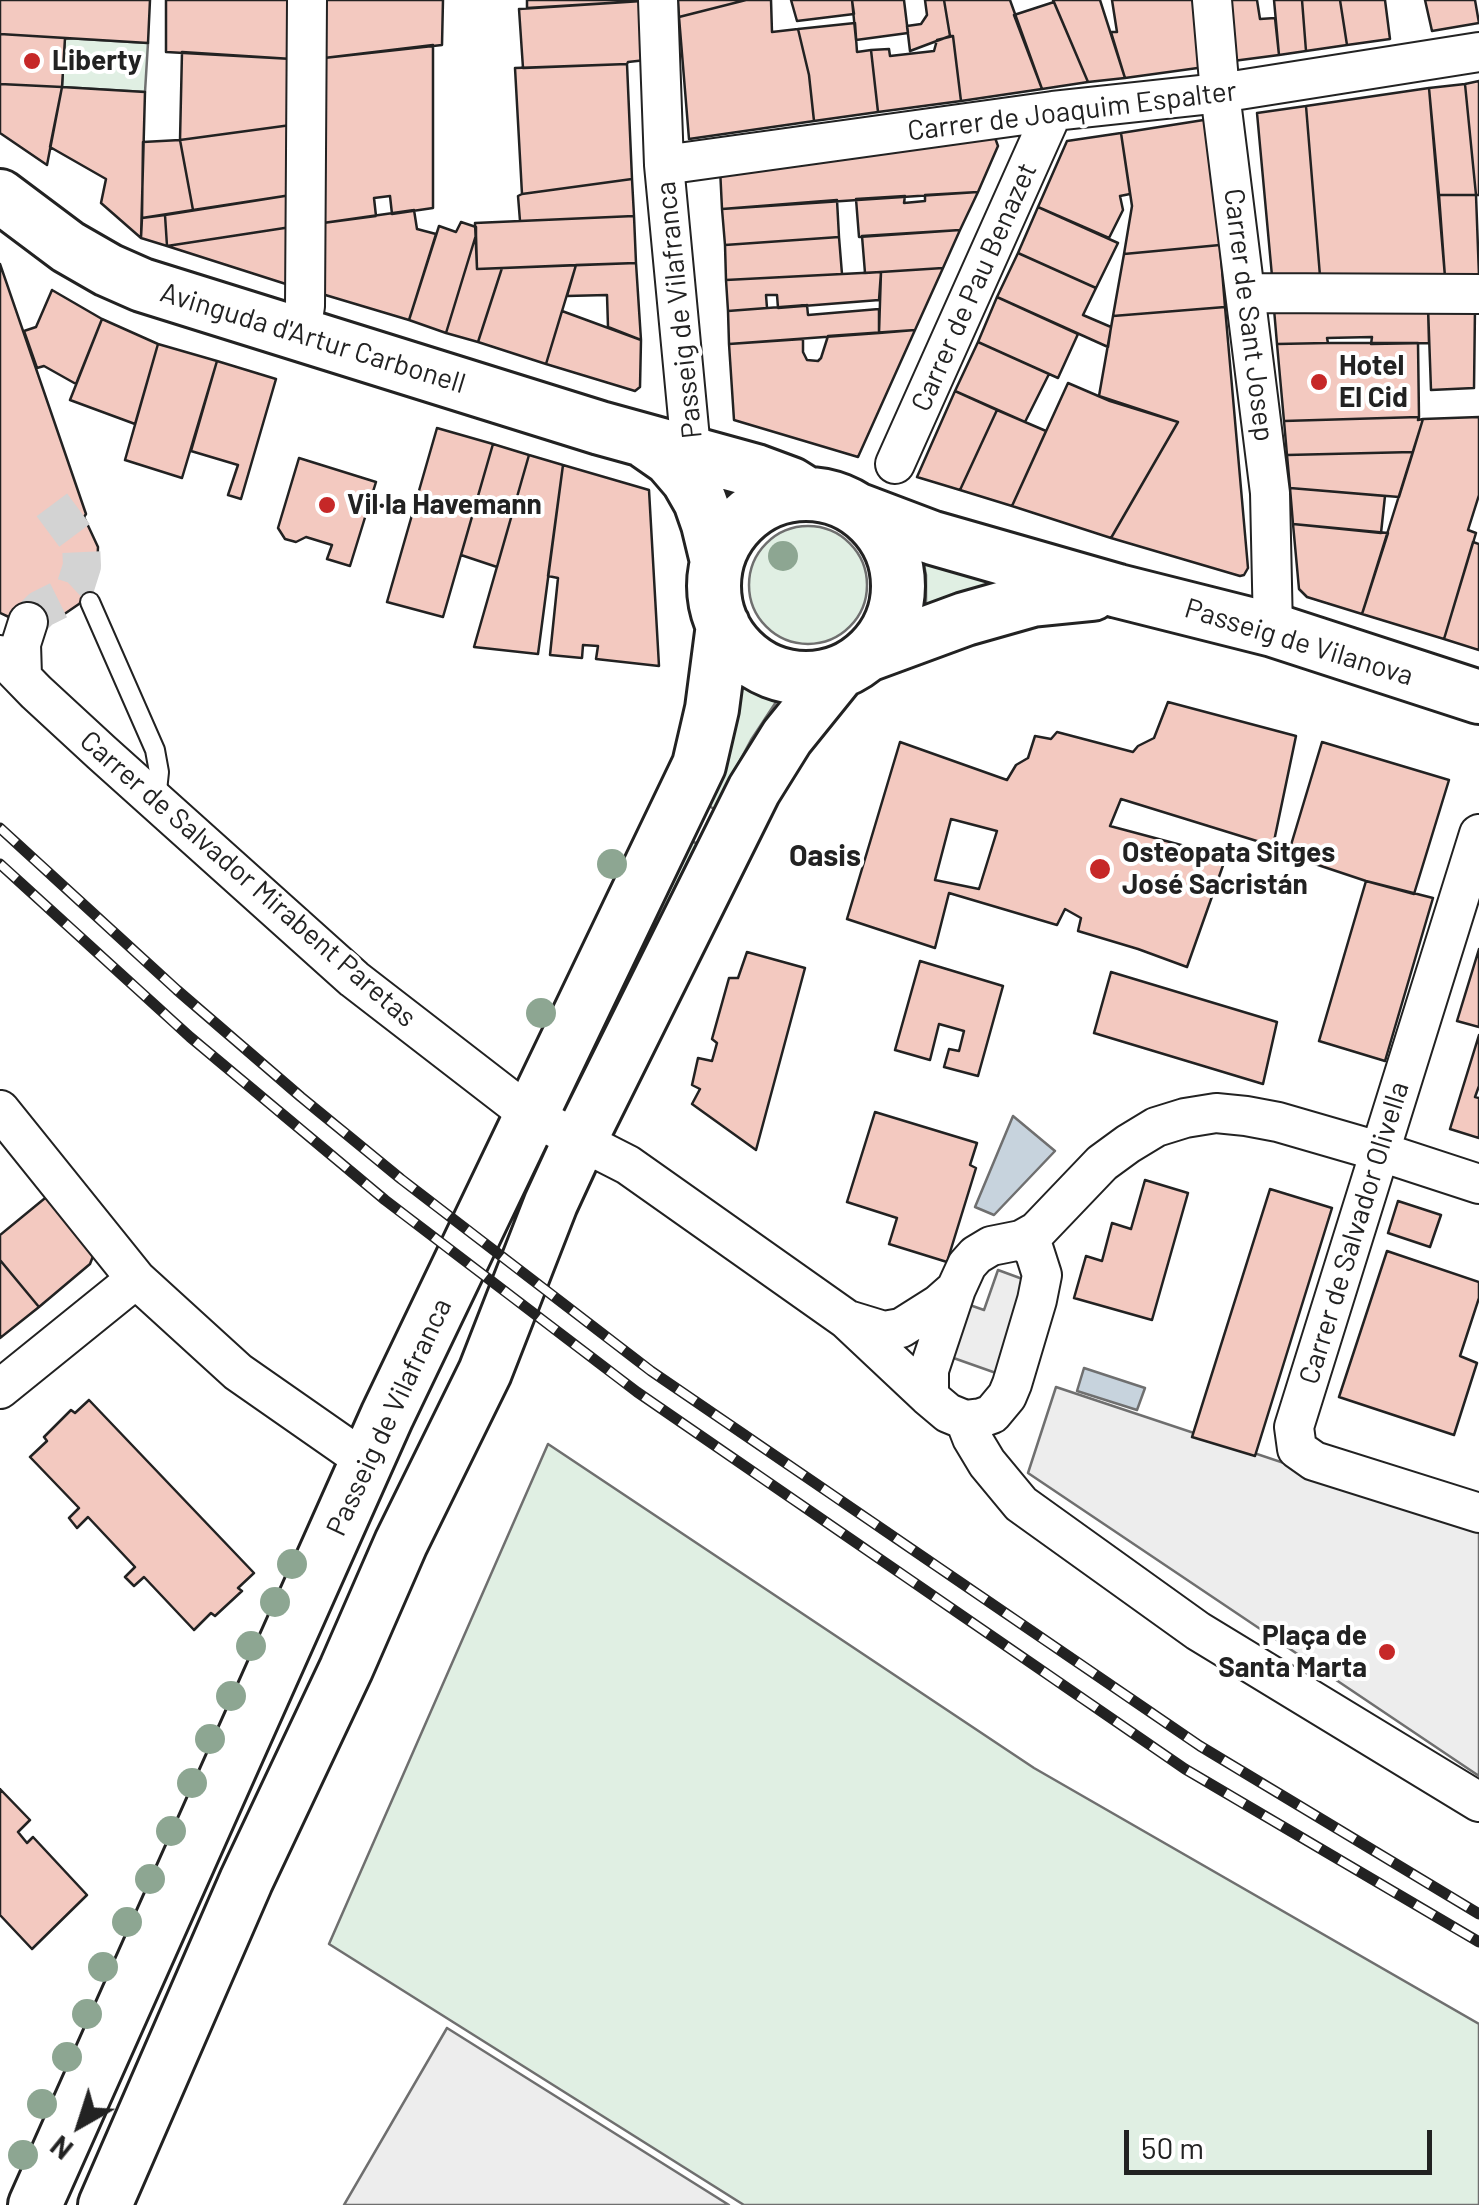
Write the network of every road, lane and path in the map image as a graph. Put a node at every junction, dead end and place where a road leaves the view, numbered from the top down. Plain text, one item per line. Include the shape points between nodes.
1 (306, 0) edge
2 (658, 0) edge
3 (1212, 0) edge
4 (1479, 52) edge
5 (1220, 93) junction
6 (1054, 111) junction
7 (664, 164) junction
8 (0, 196) edge
9 (1247, 293) junction
10 (1479, 294) edge
11 (301, 333) junction
12 (644, 440) junction
13 (695, 454) junction
14 (895, 464) dead end
15 (807, 494) junction
16 (858, 510) junction
17 (716, 557) junction
18 (1118, 592) junction
19 (90, 602) dead end
20 (28, 622) tunnel mouth
21 (723, 625) junction
22 (1274, 630) junction
23 (11, 665) edge
24 (854, 665) junction
25 (1479, 697) edge
26 (156, 801) junction
27 (1479, 834) edge
28 (0, 1110) edge
29 (530, 1115) junction
30 (580, 1140) junction
31 (1378, 1151) junction
32 (1479, 1184) edge
33 (1021, 1240) junction
34 (136, 1279) junction
35 (956, 1289) junction
36 (846, 1319) junction
37 (0, 1390) edge
38 (929, 1398) junction
39 (965, 1420) junction
40 (367, 1462) junction
41 (1479, 1513) edge
42 (1479, 1802) edge
43 (35, 2205) edge
44 (105, 2205) edge

1 - 11 street
2 - 7 street, Passeig de Vilafranca
3 - 5 street, Carrer de Sant Josep
4 - 5 street, Carrer de Joaquim Espalter
5 - 6 street, Carrer de Joaquim Espalter
5 - 9 street, Carrer de Sant Josep
6 - 7 street, Carrer de Joaquim Espalter
6 - 14 street, Carrer de Pau Benazet
7 - 13 street, Passeig de Vilafranca
8 - 11 street, Avinguda d'Artur Carbonell via 108,270
9 - 10 street
9 - 22 street, Carrer de Sant Josep via 1270,493
11 - 12 street, Avinguda d'Artur Carbonell
12 - 13 street, Avinguda d'Artur Carbonell
12 - 17 street, Avinguda d'Artur Carbonell via 688,480
13 - 15 street, Avinguda d'Artur Carbonell via 778,478
15 - 16 street via 834,497
15 - 17 street via 761,503
16 - 18 street, Passeig de Vilanova
16 - 24 street via 889,545 899,586 890,628
17 - 21 street via 713,584
18 - 22 street, Passeig de Vilanova
18 - 24 street, Passeig de Vilanova via 1032,600 965,619
19 - 26 lane via 155,750
20 - 23 street, Carrer de Salvador Mirabent Paretas
21 - 24 street via 754,662 778,674 804,679
21 - 29 street, Passeig de Vilafranca via 698,765
22 - 25 street, Passeig de Vilanova
23 - 26 street, Carrer de Salvador Mirabent Paretas
24 - 30 street via 787,737 754,790
26 - 29 street, Carrer de Salvador Mirabent Paretas via 354,979
27 - 31 street, Carrer de Salvador Olivella
28 - 34 street
29 - 30 street, Carrer de Salvador Mirabent Paretas
29 - 40 street, Passeig de Vilafranca
30 - 36 street, Carrer de Salvador Mirabent Paretas via 628,1164
30 - 44 street via 485,1372 246,1880
31 - 32 street
31 - 33 street via 1246,1116 1185,1118 1128,1144
31 - 41 street, Carrer de Salvador Olivella via 1294,1427 1297,1448 1314,1461
33 - 35 street via 976,1254
33 - 39 street via 1034,1250 1042,1275 1012,1384 992,1414
34 - 37 street
34 - 40 street via 238,1372
35 - 36 street via 902,1328 884,1331
35 - 38 street via 929,1370
36 - 38 street, Carrer de Salvador Mirabent Paretas
38 - 39 street, Carrer de Salvador Mirabent Paretas
39 - 42 street via 987,1463 1021,1504 1198,1631
40 - 43 street, Passeig de Vilafranca

